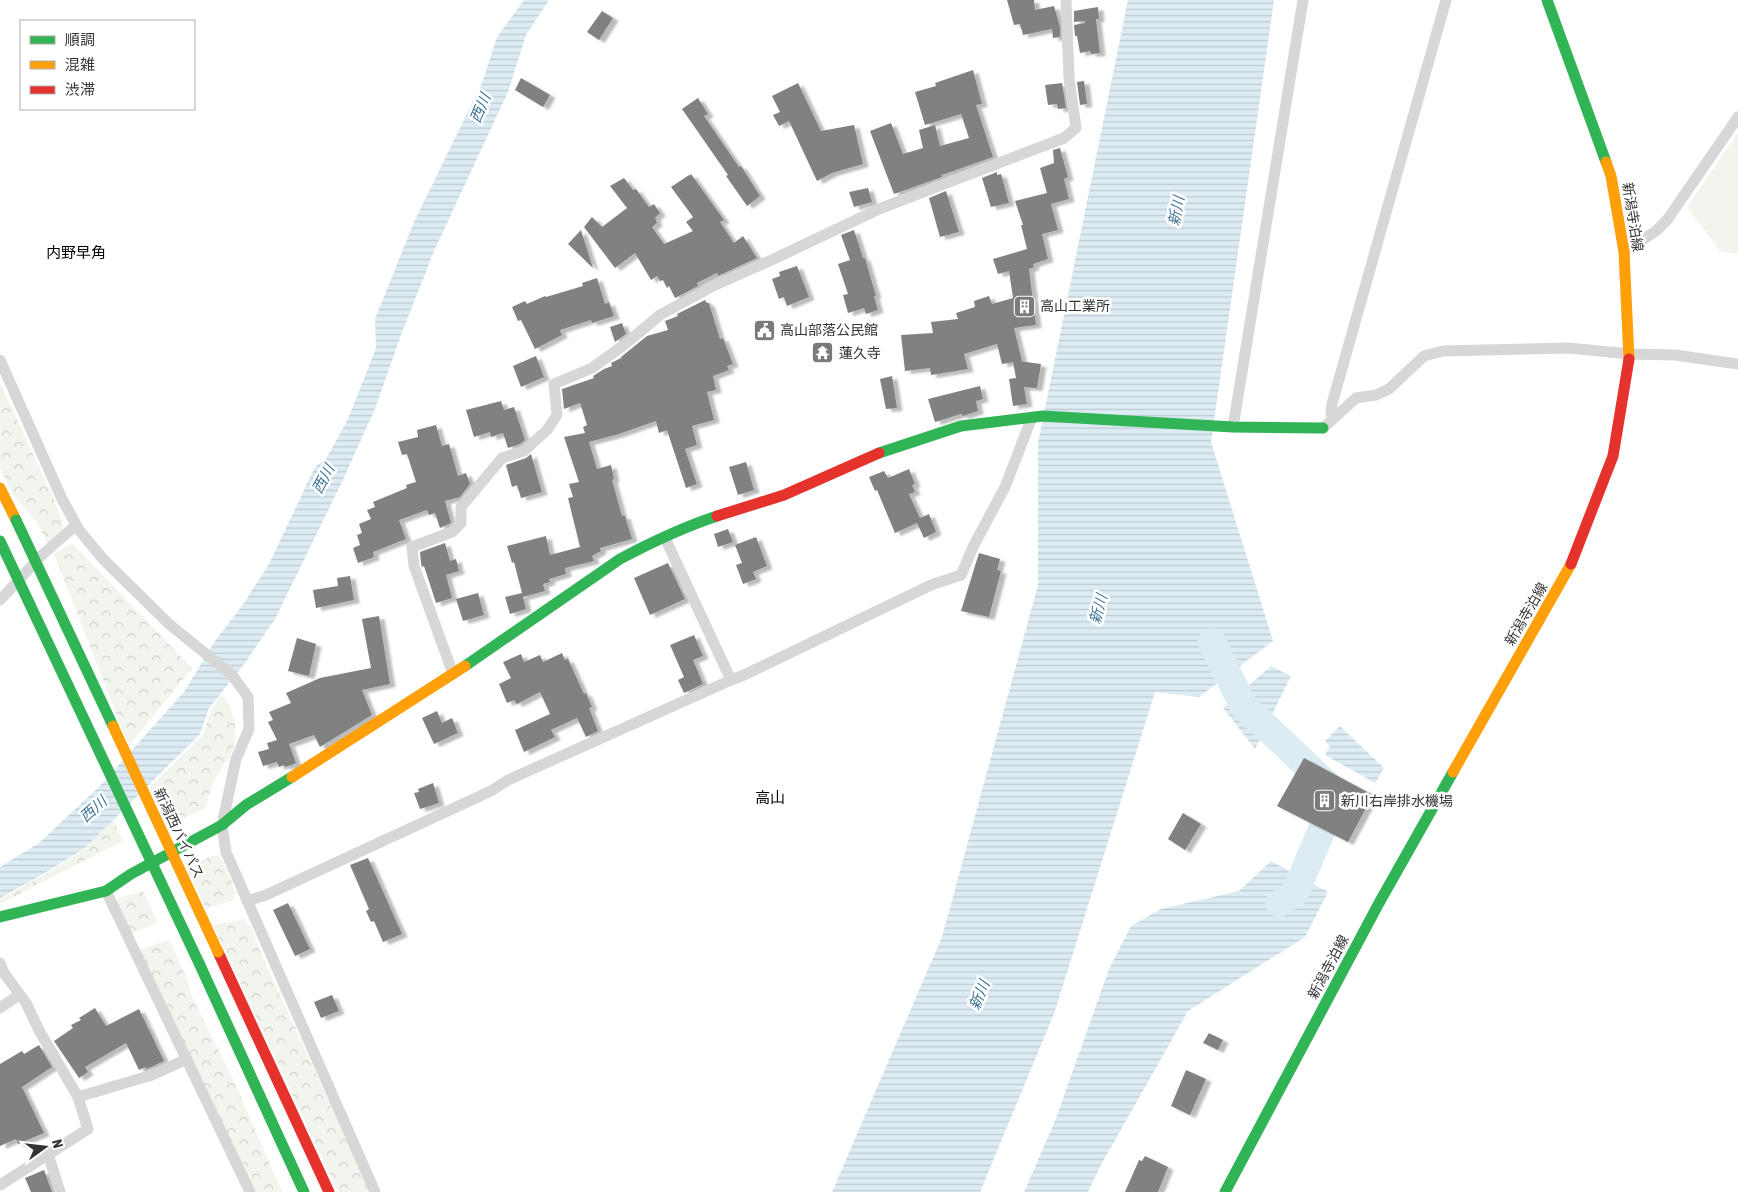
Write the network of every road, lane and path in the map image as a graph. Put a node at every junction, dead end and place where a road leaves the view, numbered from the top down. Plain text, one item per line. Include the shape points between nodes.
1 (1066, 0) edge
2 (1304, 0) edge
3 (1446, 0) edge
4 (1547, 0) edge
5 (1738, 117) edge
6 (1624, 252) junction
7 (1630, 354) junction
8 (0, 360) edge
9 (1738, 364) edge
10 (1038, 416) junction
11 (1333, 419) junction
12 (1233, 427) junction
13 (1323, 428) joint
14 (0, 488) edge
15 (76, 525) junction
16 (665, 538) junction
17 (0, 540) edge
18 (0, 600) edge
19 (453, 674) junction
20 (731, 680) junction
21 (222, 825) junction
22 (106, 891) junction
23 (248, 901) junction
24 (0, 917) edge
25 (0, 963) edge
26 (19, 995) junction
27 (0, 1008) edge
28 (187, 1059) junction
29 (78, 1097) junction
30 (48, 1154) junction
31 (0, 1185) edge
32 (60, 1192) edge
33 (250, 1192) edge
34 (304, 1192) edge
35 (329, 1192) edge
36 (375, 1192) edge
37 (1226, 1192) edge

1 - 19 street via 1076,128 1064,138 879,209 713,286 660,315 592,368 554,384 557,415 547,430 524,451 502,458 461,507 461,523 452,532 412,547 414,566
2 - 12 street
3 - 11 street via 1332,404 1330,412
4 - 6 main road, 新潟寺泊線 via 1610,176
5 - 6 street via 1668,220
6 - 7 main road, 新潟寺泊線
7 - 9 street via 1675,355
7 - 11 street via 1568,348 1443,351 1424,356 1389,389 1356,398
7 - 37 main road, 新潟寺泊線 via 1613,456 1569,568 1379,903
8 - 15 street
10 - 12 main road
10 - 16 main road via 961,426 889,449 784,495 693,524
10 - 20 street via 960,575 931,585
11 - 13 street
12 - 13 main road
14 - 35 main road, 新潟西バイパス, bridge
15 - 18 street via 42,554
15 - 21 street via 103,558 169,624 232,675 248,697 249,729 236,759
16 - 19 main road via 620,559
16 - 20 street
17 - 34 main road, bridge
19 - 21 main road via 246,805
20 - 23 street
21 - 22 main road
21 - 23 street via 226,852
22 - 24 main road
22 - 28 street
23 - 36 street
25 - 26 street
26 - 27 street
26 - 29 street
28 - 29 street via 152,1075
28 - 33 street
29 - 30 street via 88,1128
30 - 31 street
30 - 32 street

